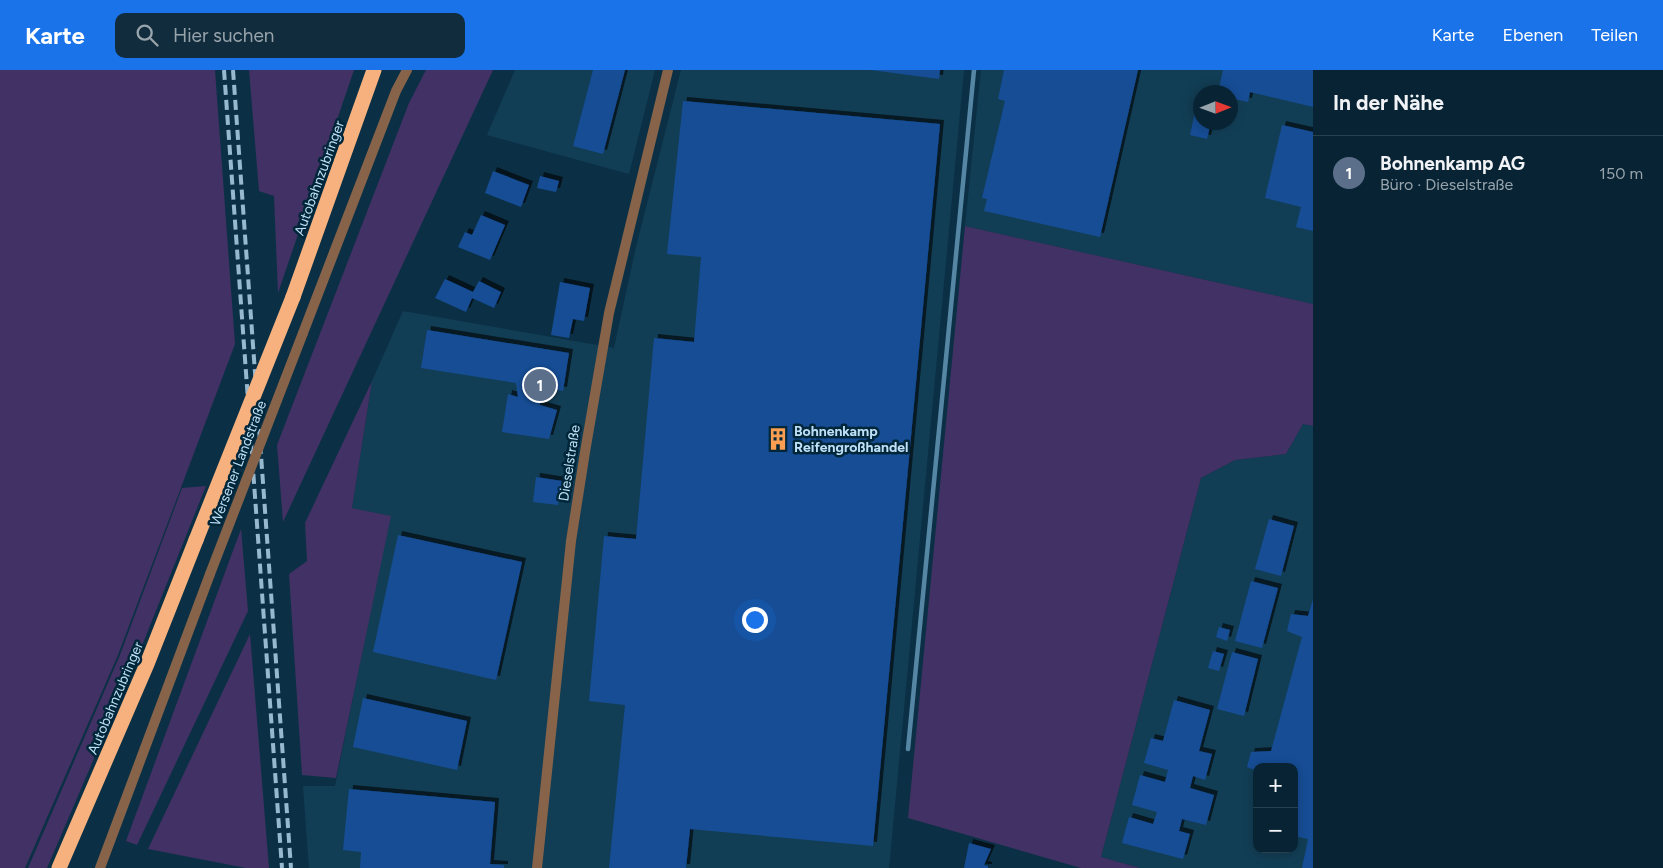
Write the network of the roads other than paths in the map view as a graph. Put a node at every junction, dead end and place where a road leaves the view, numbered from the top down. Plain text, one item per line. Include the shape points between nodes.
1 (374, 70) edge
2 (407, 70) edge
3 (668, 70) edge
4 (59, 868) edge
5 (100, 868) edge
6 (537, 868) edge

1 - 4 highway, Autobahnzubringer, bridge via 293,297 147,664
2 - 5 street, Wersener Landstraße, bridge via 396,91 210,574
3 - 6 street, Dieselstraße via 609,313 584,452 560,634

